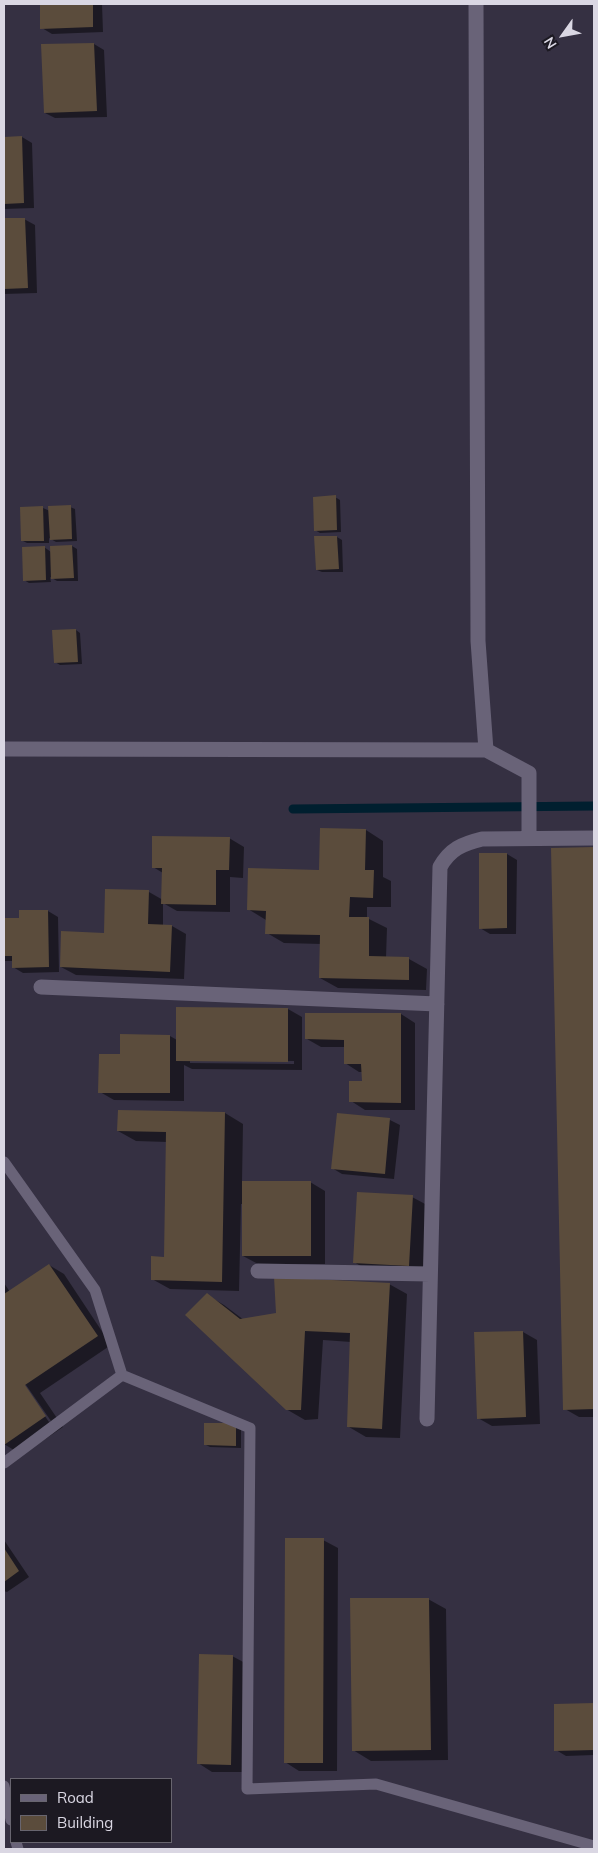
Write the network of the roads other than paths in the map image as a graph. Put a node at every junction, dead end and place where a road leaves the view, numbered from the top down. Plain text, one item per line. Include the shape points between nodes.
1 (476, 4) edge
2 (4, 749) edge
3 (486, 750) junction
4 (529, 838) junction
5 (594, 838) edge
6 (41, 987) dead end
7 (437, 1004) junction
8 (4, 1162) edge
9 (258, 1270) dead end
10 (430, 1274) junction
11 (122, 1375) junction
12 (427, 1418) dead end
13 (4, 1463) edge
14 (4, 1786) edge
15 (10, 1815) edge
16 (594, 1846) edge

1 - 3 street via 478,641
2 - 3 street
3 - 4 street via 528,773
4 - 5 street
4 - 7 street via 467,842 445,857 440,867
6 - 7 street
7 - 10 street
8 - 11 lane via 95,1290
9 - 10 street
10 - 12 street
11 - 13 lane
11 - 16 lane via 250,1428 247,1789 376,1784
14 - 15 lane

